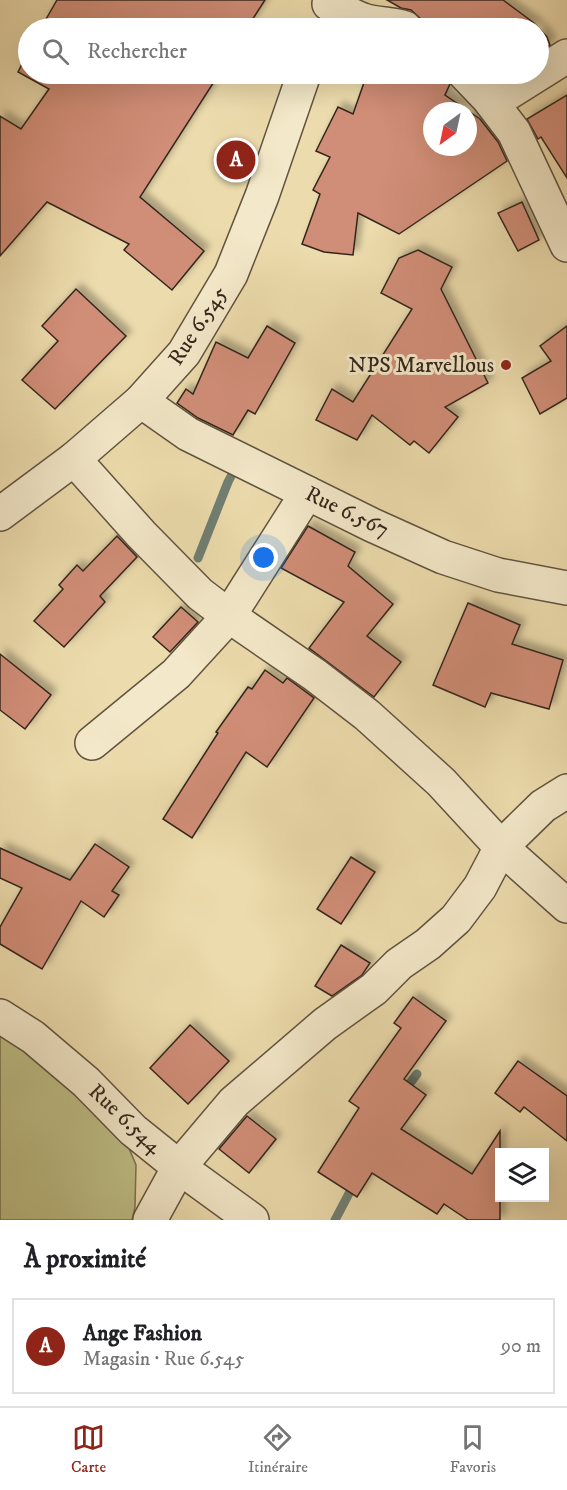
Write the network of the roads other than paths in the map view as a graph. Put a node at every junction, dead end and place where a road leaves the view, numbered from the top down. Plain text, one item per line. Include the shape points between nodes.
1 (326, 11) edge
2 (354, 18) edge
3 (567, 56) edge
4 (549, 67) edge
5 (301, 84) edge
6 (474, 84) edge
7 (522, 84) edge
8 (492, 103) junction
9 (567, 245) edge
10 (141, 401) junction
11 (74, 459) junction
12 (307, 494) junction
13 (0, 514) edge
14 (567, 588) edge
15 (229, 616) junction
16 (92, 743) dead end
17 (567, 791) edge
18 (501, 847) junction
19 (567, 906) edge
20 (0, 1016) edge
21 (179, 1167) junction
22 (150, 1220) edge
23 (252, 1220) edge

1 - 2 street
3 - 4 street
5 - 10 street, Rue 6.545 via 231,274 184,353
6 - 8 street
7 - 8 street
8 - 9 street via 514,132
10 - 11 street, Rue 6.545
10 - 12 street, Rue 6.567 via 188,434
11 - 13 street, Rue 6.545
11 - 15 street via 200,594
12 - 14 street, Rue 6.567 via 443,557 498,575
12 - 15 street
15 - 16 street via 176,674
15 - 18 street via 367,715 441,782
17 - 18 street via 543,806
18 - 19 street
18 - 21 street via 480,887 456,919 234,1102
20 - 21 street, Rue 6.544 via 33,1037
21 - 22 street
21 - 23 street, Rue 6.544

